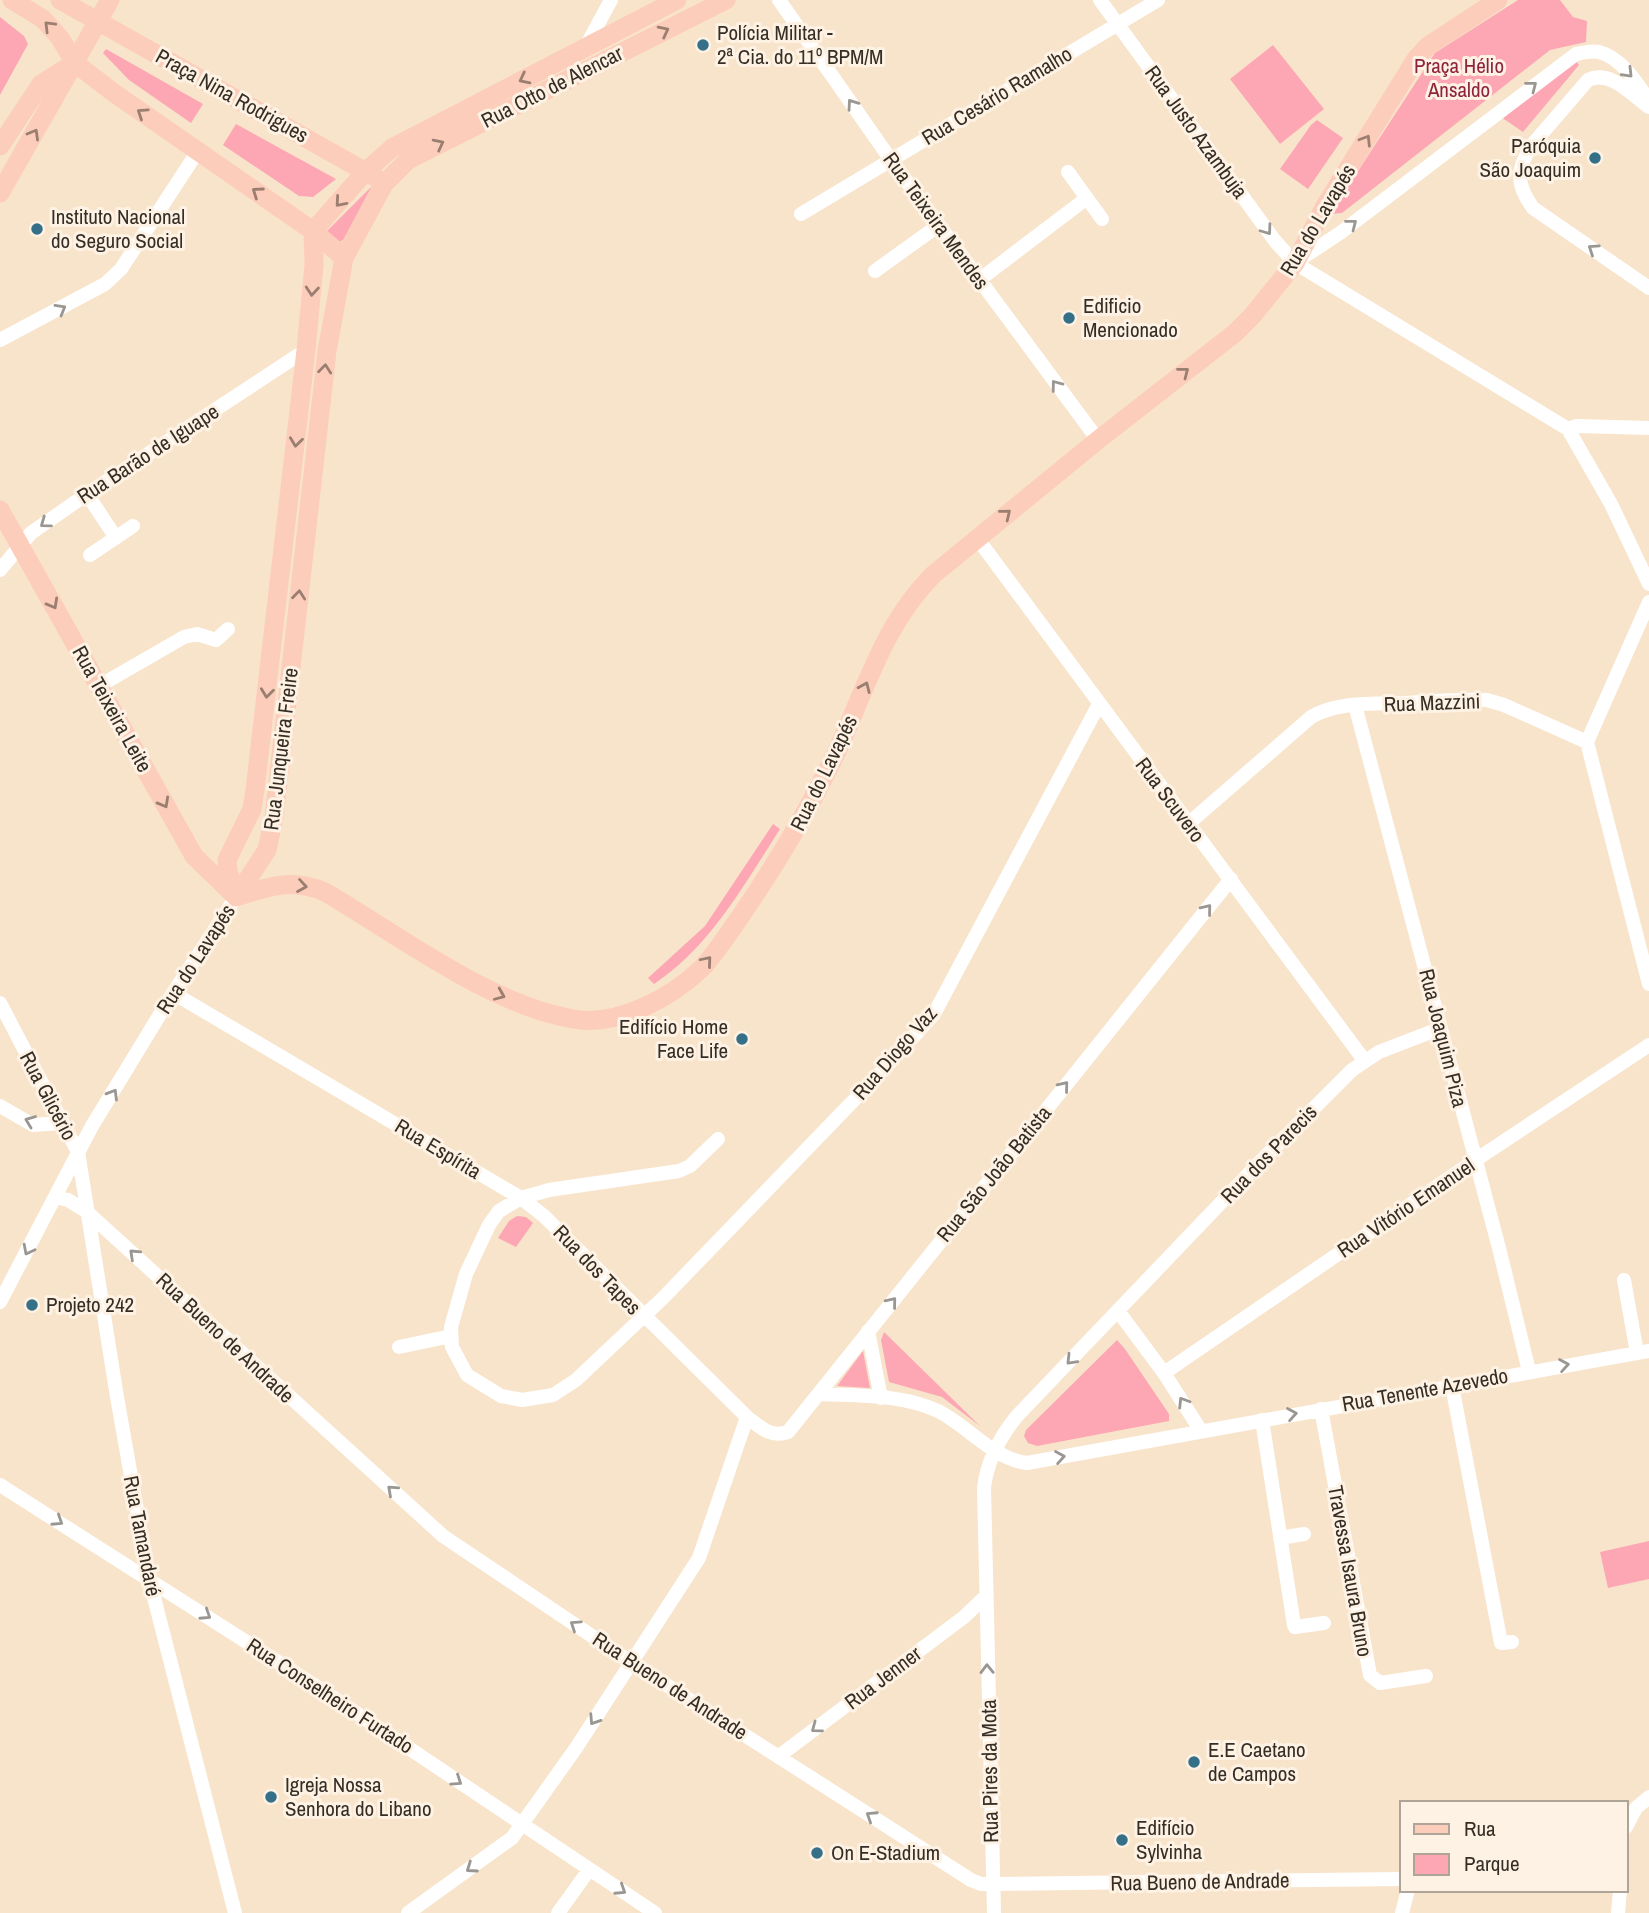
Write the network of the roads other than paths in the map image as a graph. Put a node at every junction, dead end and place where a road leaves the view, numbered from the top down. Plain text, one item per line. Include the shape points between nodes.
1 (12, 0) edge
2 (61, 0) edge
3 (110, 0) edge
4 (611, 0) edge
5 (677, 0) edge
6 (726, 0) edge
7 (779, 0) edge
8 (1100, 0) edge
9 (1157, 0) edge
10 (1498, 0) edge
11 (98, 20) junction
12 (1118, 24) junction
13 (585, 48) junction
14 (75, 62) junction
15 (1649, 101) edge
16 (1649, 107) edge
17 (0, 146) edge
18 (198, 151) junction
19 (0, 152) edge
20 (891, 160) junction
21 (17, 163) junction
22 (366, 171) junction
23 (1068, 172) dead end
24 (384, 184) junction
25 (0, 193) edge
26 (1087, 198) junction
27 (801, 214) dead end
28 (1101, 219) dead end
29 (939, 225) junction
30 (313, 231) junction
31 (344, 258) junction
32 (1295, 262) junction
33 (874, 271) dead end
34 (979, 280) junction
35 (1649, 288) edge
36 (0, 340) edge
37 (306, 350) junction
38 (1649, 428) edge
39 (1568, 429) junction
40 (1098, 440) junction
41 (87, 494) junction
42 (0, 510) edge
43 (133, 526) dead end
44 (116, 538) junction
45 (977, 538) junction
46 (19, 545) junction
47 (90, 555) dead end
48 (0, 570) edge
49 (1649, 584) edge
50 (1649, 602) edge
51 (229, 629) dead end
52 (272, 643) junction
53 (294, 644) junction
54 (99, 686) junction
55 (1099, 704) junction
56 (1355, 705) junction
57 (1587, 742) junction
58 (1188, 824) junction
59 (1231, 879) junction
60 (236, 897) junction
61 (1649, 984) edge
62 (173, 993) junction
63 (0, 1003) edge
64 (1441, 1028) junction
65 (1649, 1045) edge
66 (1364, 1060) junction
67 (0, 1106) edge
68 (64, 1126) junction
69 (92, 1126) junction
70 (718, 1139) dead end
71 (78, 1152) junction
72 (1475, 1161) junction
73 (55, 1197) junction
74 (521, 1198) junction
75 (86, 1211) junction
76 (0, 1270) edge
77 (13, 1279) junction
78 (1624, 1280) dead end
79 (0, 1302) edge
80 (1118, 1311) junction
81 (645, 1317) junction
82 (868, 1331) junction
83 (451, 1336) junction
84 (399, 1347) dead end
85 (1643, 1352) edge
86 (1529, 1371) junction
87 (1164, 1373) junction
88 (1452, 1386) junction
89 (819, 1394) junction
90 (881, 1398) junction
91 (1321, 1409) junction
92 (747, 1417) junction
93 (1262, 1420) junction
94 (1201, 1431) junction
95 (995, 1450) junction
96 (0, 1485) edge
97 (1304, 1534) dead end
98 (1280, 1538) junction
99 (149, 1578) junction
100 (986, 1596) junction
101 (964, 1617) junction
102 (1324, 1623) dead end
103 (986, 1629) junction
104 (1512, 1642) dead end
105 (632, 1663) junction
106 (1426, 1676) dead end
107 (779, 1756) junction
108 (1649, 1797) edge
109 (1628, 1823) edge
110 (523, 1825) junction
111 (589, 1870) junction
112 (1400, 1879) edge
113 (993, 1884) junction
114 (1407, 1892) edge
115 (1620, 1892) edge
116 (235, 1913) edge
117 (408, 1913) edge
118 (558, 1913) edge
119 (655, 1913) edge
120 (994, 1913) edge
121 (1402, 1913) edge
122 (1618, 1913) edge

14 -> 1 main road via 43,19
2 - 11 main road, Praça Nina Rodrigues
3 - 11 main road
4 - 13 street
5 - 13 main road, Rua Otto de Alencar
24 -> 6 main road, Rua Otto de Alencar via 408,159
20 -> 7 street, Rua Teixeira Mendes
8 - 12 street, Rua Justo Azambuja
9 - 12 street, Rua Cesário Ramalho
32 -> 10 main road, Rua do Lavapés via 1416,59 1439,38
11 - 14 main road
11 - 22 main road, Praça Nina Rodrigues
12 - 20 street, Rua Cesário Ramalho
12 -> 32 street, Rua Justo Azambuja via 1275,241
13 -> 22 main road, Rua Otto de Alencar via 407,139
14 - 17 main road via 41,84
18 -> 14 main road
21 -> 14 main road
32 -> 15 street via 1576,54 1599,52 1629,73
35 -> 16 street via 1533,208 1519,181 1524,156 1595,76 1605,76
30 -> 18 main road
36 -> 18 street via 104,284 121,270
19 - 21 main road
20 - 27 street, Rua Cesário Ramalho
20 - 29 street, Rua Teixeira Mendes
21 - 25 main road
22 - 24 main road, Praça Nina Rodrigues
22 -> 30 main road
23 - 26 street
24 - 31 main road, Rua Junqueira Freire
26 - 28 street
26 - 34 street
29 - 33 street
29 - 34 street, Rua Teixeira Mendes
30 - 31 main road
30 -> 37 main road, Rua Junqueira Freire
53 -> 31 main road, Rua Junqueira Freire via 327,351
32 - 39 street, Rua Justo Azambuja
40 -> 32 main road, Rua do Lavapés via 1235,333
40 -> 34 street, Rua Teixeira Mendes
37 - 41 street, Rua Barão de Iguape
37 -> 52 main road, Rua Junqueira Freire
38 - 39 street
39 - 49 street
45 -> 40 main road, Rua do Lavapés
41 - 44 street
41 -> 46 street, Rua Barão de Iguape
42 - 46 main road, Rua Teixeira Leite
43 - 44 street
44 - 47 street
45 - 55 street, Rua Scuvero
60 -> 45 main road, Rua do Lavapés via 276,885 310,886 495,993 539,1011 575,1020 600,1019 651,1003 702,967 731,930 817,794 900,614 914,593
46 - 48 street, Rua Barão de Iguape
46 -> 54 main road, Rua Teixeira Leite
50 - 57 street
51 - 54 street via 216,640 197,634 184,637
52 - 53 main road
52 -> 60 main road, Rua Junqueira Freire via 252,809 228,860
53 - 60 main road, Rua Junqueira Freire via 267,850
54 -> 60 main road, Rua Teixeira Leite via 194,856
55 - 58 street, Rua Scuvero
55 - 81 street, Rua Diogo Vaz via 934,1014
56 - 57 street, Rua Mazzini via 1487,700
56 - 58 street, Rua Mazzini via 1311,717
56 - 64 street, Rua Joaquim Piza
57 - 61 street
58 - 59 street, Rua Scuvero
59 - 66 street, Rua Scuvero
82 -> 59 street, Rua São João Batista
60 - 62 street, Rua do Lavapés
69 -> 62 street, Rua do Lavapés
62 - 74 street, Rua Espírita
63 - 68 street, Rua Glicério
64 - 66 street, Rua dos Parecis
64 - 72 street, Rua Joaquim Piza
65 - 72 street, Rua Vitório Emanuel
66 - 80 street, Rua dos Parecis
68 -> 67 street via 33,1125
68 - 69 street via 78,1130
68 - 71 street, Rua Glicério
69 - 71 street, Rua do Lavapés
70 - 74 street via 679,1171
71 - 73 street, Rua do Lavapés
71 - 75 street, Rua Tamandaré
72 - 86 street, Rua Joaquim Piza
72 - 87 street, Rua Vitório Emanuel
73 - 75 street, Rua Bueno de Andrade
73 -> 77 street, Rua do Lavapés
74 - 81 street, Rua dos Tapes
74 - 83 street via 499,1211 489,1225 455,1308
75 - 99 street, Rua Tamandaré
105 -> 75 street, Rua Bueno de Andrade via 443,1536
76 - 77 street
77 - 79 street, Rua do Lavapés
78 - 85 street
80 - 87 street
80 -> 95 street, Rua dos Parecis via 1017,1416
81 - 83 street, Rua dos Tapes via 576,1380 539,1399 501,1396 483,1387 457,1360
81 - 92 street, Rua São João Batista
82 - 89 street, Rua São João Batista
82 - 90 street
83 - 84 street
86 -> 85 street, Rua Tenente Azevedo
86 - 88 street, Rua Tenente Azevedo
94 -> 87 street
88 - 91 street, Rua Tenente Azevedo
88 - 104 street via 1501,1643
89 - 90 street, Rua Tenente Azevedo
89 - 92 street, Rua São João Batista via 788,1433 774,1435
90 - 95 street, Rua Tenente Azevedo via 936,1410
93 -> 91 street, Rua Tenente Azevedo
91 - 106 street, Travessa Isaura Bruno via 1370,1675 1380,1683
92 - 105 street via 699,1558
93 - 94 street, Rua Tenente Azevedo
93 - 98 street
95 -> 94 street, Rua Tenente Azevedo via 1027,1463
95 - 100 street, Rua Pires da Mota via 984,1488
96 -> 99 street, Rua Conselheiro Furtado
97 - 98 street
98 - 102 street via 1294,1626
99 -> 110 street, Rua Conselheiro Furtado
99 - 116 street, Rua Tamandaré
100 - 101 street, Rua Jenner
100 - 103 street, Rua Pires da Mota
101 - 103 street
101 -> 107 street, Rua Jenner
113 -> 103 street, Rua Pires da Mota
105 - 107 street, Rua Bueno de Andrade
105 -> 110 street
113 -> 107 street, Rua Bueno de Andrade via 971,1880
108 - 109 street
110 - 111 street, Rua Conselheiro Furtado
110 -> 117 street via 504,1845
111 - 118 street
111 -> 119 street, Rua Conselheiro Furtado
112 - 113 street, Rua Bueno de Andrade
113 - 120 street, Rua Pires da Mota
114 - 121 street
115 - 122 street

